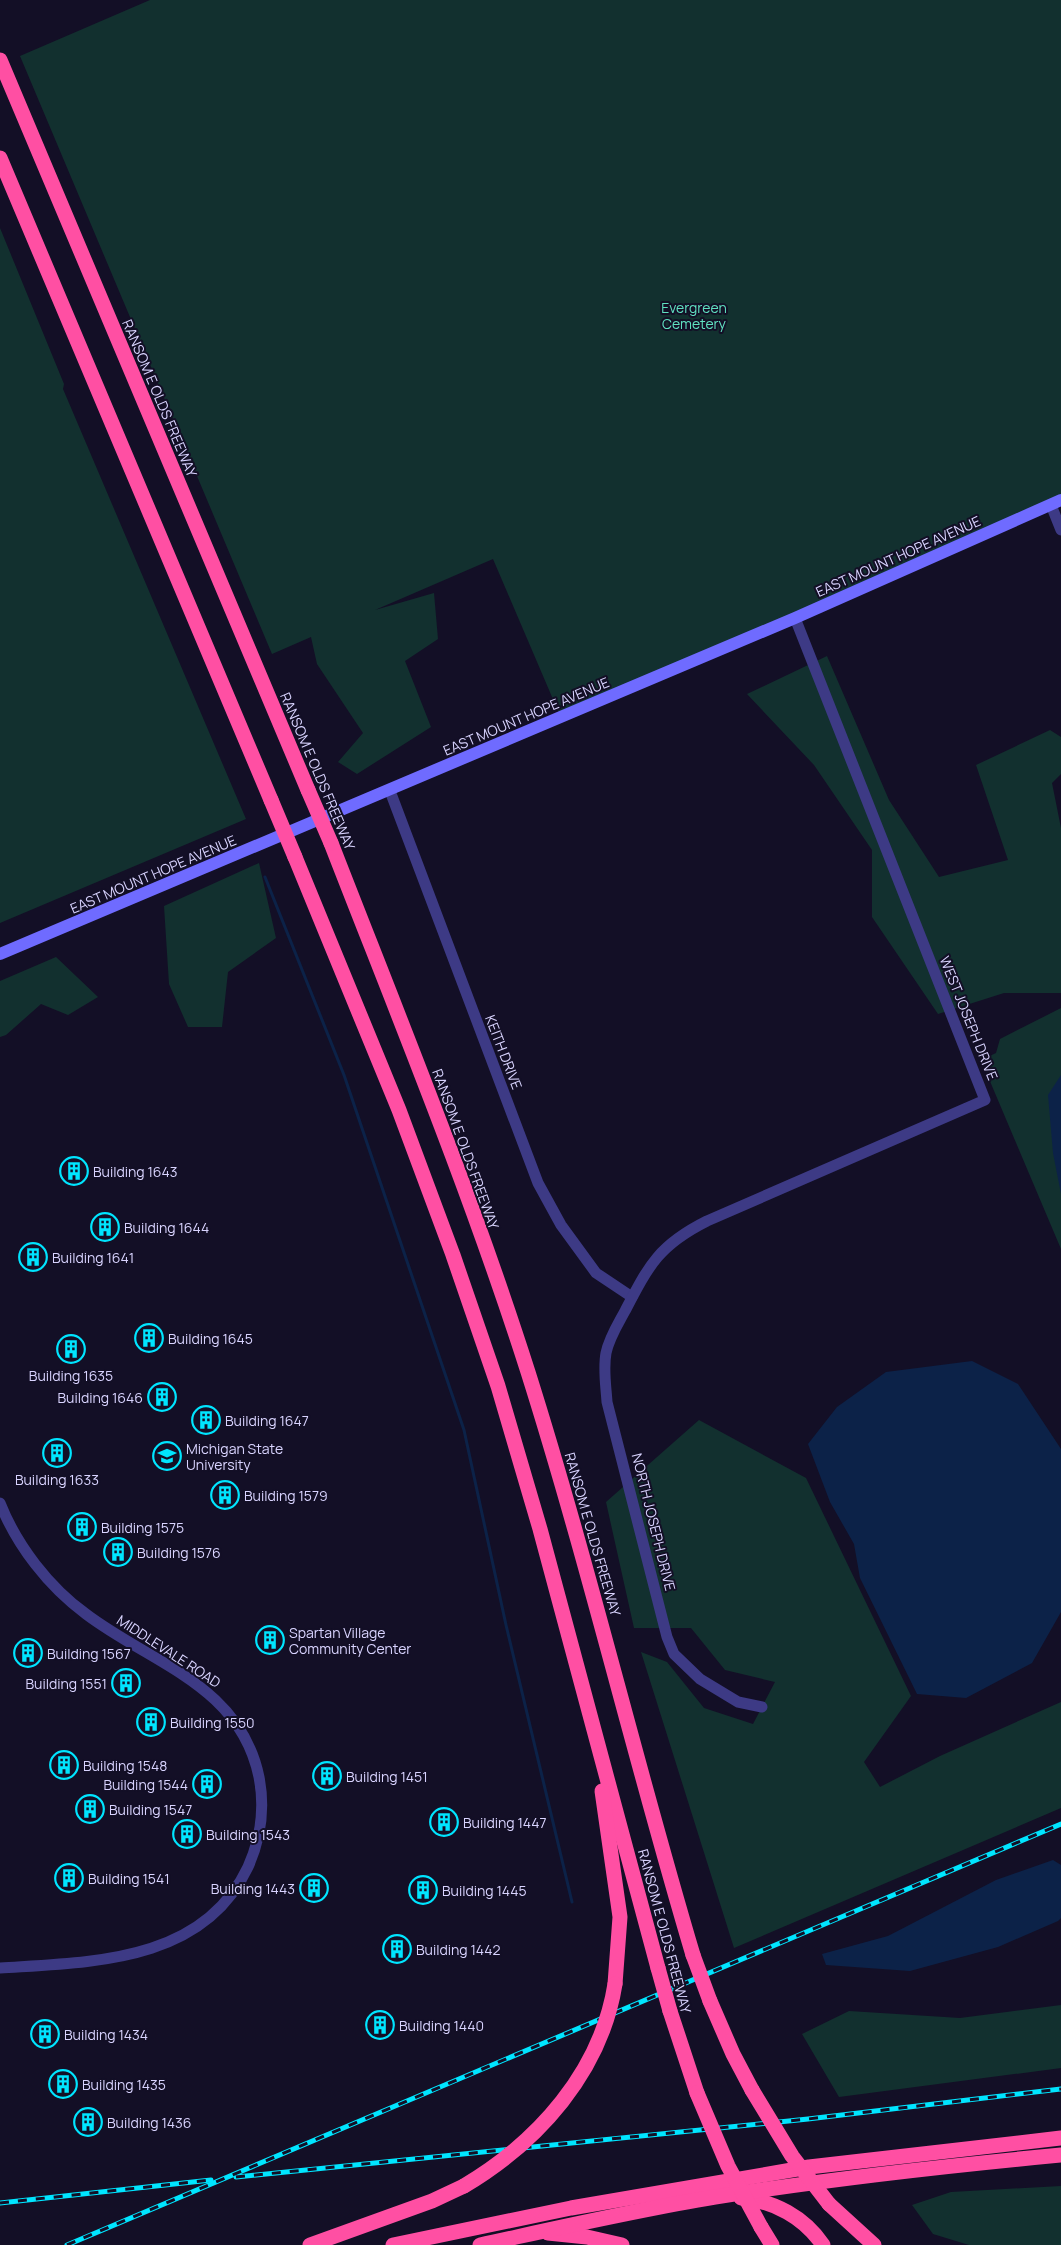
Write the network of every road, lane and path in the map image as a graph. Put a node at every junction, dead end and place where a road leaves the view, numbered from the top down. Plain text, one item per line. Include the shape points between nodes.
1 (0, 60) edge
2 (0, 158) edge
3 (1056, 502) edge
4 (1061, 530) edge
5 (795, 618) junction
6 (390, 791) junction
7 (0, 954) edge
8 (632, 1297) junction
9 (0, 1503) edge
10 (762, 1707) dead end
11 (589, 1713) junction
12 (0, 1968) edge
13 (1061, 2138) edge
14 (1061, 2156) edge
15 (714, 2198) junction
16 (829, 2204) junction
17 (572, 2208) junction
18 (574, 2224) junction
19 (539, 2232) junction
20 (310, 2245) edge
21 (393, 2245) edge
22 (480, 2245) edge
23 (622, 2245) edge
24 (772, 2245) edge
25 (823, 2245) edge
26 (864, 2245) edge
27 (874, 2245) edge

1 - 16 highway, RANSOM E OLDS FREEWAY, bridge via 330,843 453,1159 527,1368 565,1492 693,1955 710,2001 732,2054 752,2090 792,2156
2 - 11 highway, RANSOM E OLDS FREEWAY, bridge via 381,1064 472,1310 516,1446
3 - 4 street
3 - 5 street, EAST MOUNT HOPE AVENUE
5 - 6 street, EAST MOUNT HOPE AVENUE
5 - 8 street, WEST JOSEPH DRIVE via 985,1100 682,1234 649,1267
6 - 7 street, EAST MOUNT HOPE AVENUE
6 - 8 street, KEITH DRIVE via 538,1183 561,1225 596,1273
8 - 10 street, NORTH JOSEPH DRIVE via 606,1352 607,1402 667,1637 674,1654 700,1679 738,1702
9 - 12 street, MIDDLEVALE ROAD via 19,1540 54,1586 84,1613 194,1682 221,1704 244,1734 254,1757 261,1785 262,1810 258,1843 241,1883 218,1912 194,1928 141,1953 95,1961
11 - 20 highway, bridge via 618,1901 620,1935 614,1984 600,2037 583,2070 539,2129 517,2150 464,2186
11 - 24 highway, RANSOM E OLDS FREEWAY, bridge via 670,2011 697,2093 728,2166
13 - 17 highway via 809,2167
14 - 15 highway via 842,2178
15 - 18 highway
15 - 25 highway via 742,2198 769,2203 806,2224
16 - 26 highway
16 - 27 highway, RANSOM E OLDS FREEWAY
17 - 18 highway
17 - 21 highway
18 - 19 highway
19 - 22 highway
19 - 23 highway

